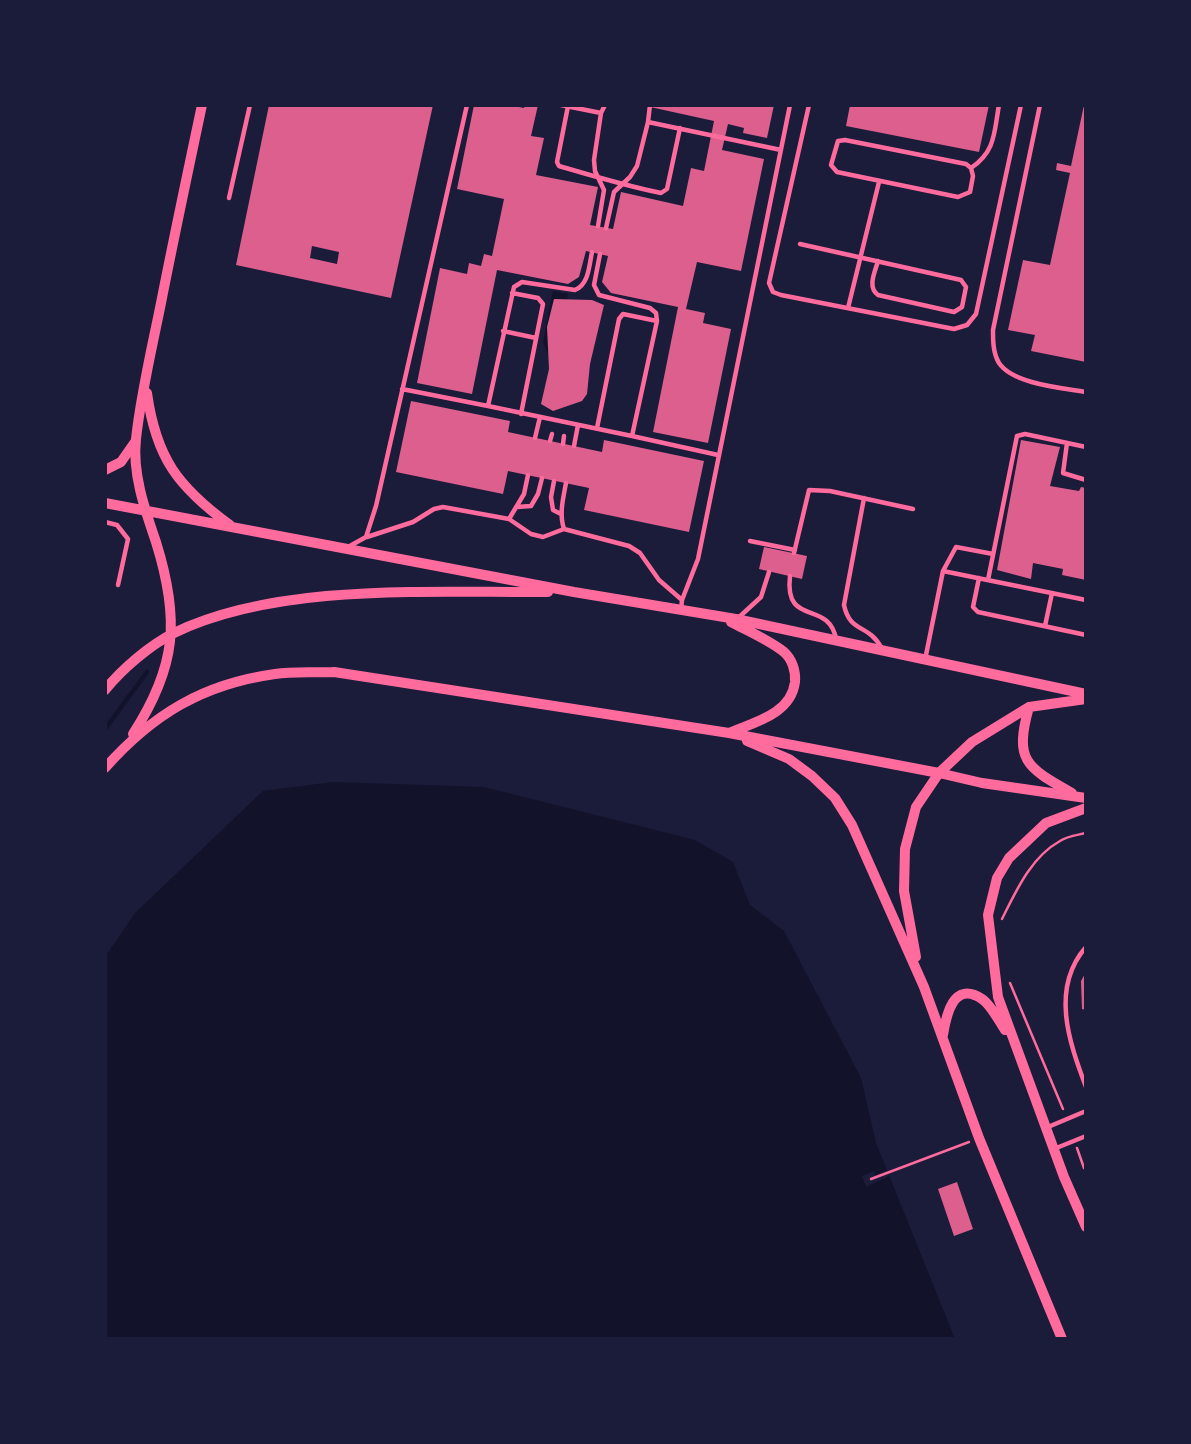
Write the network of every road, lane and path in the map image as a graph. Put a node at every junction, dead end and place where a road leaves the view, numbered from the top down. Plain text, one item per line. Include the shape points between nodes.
1 (202, 105) edge
2 (250, 105) edge
3 (467, 105) edge
4 (561, 105) edge
5 (606, 105) edge
6 (650, 105) edge
7 (790, 105) edge
8 (809, 105) edge
9 (999, 105) edge
10 (1021, 105) edge
11 (1041, 105) edge
12 (568, 106) edge
13 (601, 113) junction
14 (648, 122) junction
15 (680, 128) junction
16 (781, 150) junction
17 (971, 168) junction
18 (598, 179) junction
19 (879, 182) junction
20 (621, 185) junction
21 (229, 198) dead end
22 (598, 226) dead end
23 (606, 228) dead end
24 (800, 244) dead end
25 (592, 252) dead end
26 (600, 254) dead end
27 (860, 257) junction
28 (878, 261) junction
29 (512, 293) junction
30 (848, 308) junction
31 (657, 321) junction
32 (503, 331) junction
33 (536, 338) junction
34 (145, 380) junction
35 (402, 389) junction
36 (1086, 393) edge
37 (488, 406) junction
38 (521, 414) junction
39 (540, 417) junction
40 (578, 425) junction
41 (597, 428) junction
42 (551, 434) dead end
43 (564, 436) dead end
44 (632, 436) junction
45 (536, 438) dead end
46 (550, 441) dead end
47 (136, 442) junction
48 (1067, 443) junction
49 (563, 444) dead end
50 (574, 446) dead end
51 (1086, 447) edge
52 (718, 455) junction
53 (105, 470) edge
54 (528, 475) dead end
55 (542, 478) dead end
56 (1086, 480) edge
57 (554, 481) dead end
58 (566, 483) dead end
59 (864, 498) junction
60 (105, 503) edge
61 (517, 507) junction
62 (913, 509) dead end
63 (146, 510) junction
64 (561, 514) junction
65 (509, 519) junction
66 (105, 522) edge
67 (235, 528) junction
68 (564, 529) junction
69 (366, 537) junction
70 (750, 541) dead end
71 (343, 549) junction
72 (993, 554) junction
73 (943, 571) junction
74 (769, 572) dead end
75 (790, 576) dead end
76 (979, 578) junction
77 (988, 580) junction
78 (118, 585) dead end
79 (574, 592) junction
80 (1052, 593) junction
81 (1086, 600) edge
82 (682, 606) junction
83 (731, 619) junction
84 (1045, 626) junction
85 (172, 634) junction
86 (1086, 635) edge
87 (836, 640) junction
88 (882, 650) junction
89 (925, 660) junction
90 (105, 690) edge
91 (1086, 696) edge
92 (1029, 706) junction
93 (729, 733) junction
94 (125, 745) junction
95 (105, 768) edge
96 (939, 773) junction
97 (1082, 798) edge
98 (1086, 808) edge
99 (1086, 833) edge
100 (1001, 923) dead end
101 (1086, 947) edge
102 (1006, 972) dead end
103 (924, 987) junction
104 (942, 1038) junction
105 (1013, 1041) junction
106 (1086, 1087) edge
107 (1086, 1111) edge
108 (1066, 1119) junction
109 (1045, 1128) junction
110 (1086, 1136) edge
111 (979, 1138) junction
112 (1075, 1141) junction
113 (1054, 1150) junction
114 (1084, 1168) dead end
115 (871, 1179) dead end
116 (1086, 1227) edge
117 (1062, 1339) edge

1 - 34 street
2 - 21 lane
3 - 35 lane
4 - 12 lane
5 - 13 lane
6 - 14 lane
7 - 16 lane
8 - 30 lane via 769,283 773,292 781,295
9 - 17 lane via 990,148 985,159
10 - 30 lane via 975,314 967,325 954,329
11 - 36 lane via 993,331 994,348 1008,373
12 - 13 lane
12 - 18 lane via 557,162
13 - 18 lane via 594,160
14 - 15 lane
14 - 20 lane via 637,166
15 - 16 lane
15 - 20 lane via 667,189 661,193
16 - 52 lane
17 - 19 lane via 970,192 958,197
17 - 19 lane via 838,141 831,165 834,170
18 - 20 lane
18 - 22 lane via 604,191
19 - 27 lane
20 - 23 lane via 614,192
24 - 27 lane
25 - 29 lane via 581,288 522,282
26 - 31 lane via 594,290 650,308
27 - 28 lane
27 - 30 lane
28 - 28 lane via 961,280 966,287 962,307 954,312 878,295 872,286
29 - 32 lane
29 - 33 lane via 542,300
31 - 41 lane via 628,314 619,319
31 - 44 lane
32 - 33 lane
32 - 37 lane
33 - 38 lane
34 - 47 street
34 - 67 street via 156,439 167,462 204,506
35 - 37 lane
35 - 69 lane
37 - 38 lane
38 - 39 lane
39 - 40 lane
39 - 45 lane
40 - 41 lane
40 - 50 lane
41 - 44 lane
42 - 46 lane
43 - 49 lane
44 - 52 lane
47 - 53 street via 121,462
47 - 63 street
48 - 51 lane
48 - 56 lane via 1063,473
48 - 72 lane via 1017,436
52 - 82 lane via 698,559
54 - 61 lane
55 - 61 lane via 536,501
57 - 64 lane via 551,504
58 - 64 lane
59 - 62 lane
59 - 70 lane via 809,490 795,551
59 - 88 lane via 844,606 847,617 873,634
60 - 63 street
61 - 65 lane
63 - 67 street
63 - 85 street via 167,587
64 - 68 lane
65 - 68 lane via 543,537
65 - 69 lane via 443,507
66 - 78 lane via 117,525 128,539
67 - 71 street
68 - 82 lane via 635,548
69 - 71 lane
71 - 79 street
72 - 73 lane via 956,547
72 - 77 lane
73 - 76 lane
73 - 89 lane
74 - 83 lane via 761,597
75 - 87 lane via 791,598 798,608 831,623
76 - 77 lane
76 - 84 lane via 975,611
77 - 80 lane
79 - 82 street
79 - 85 street via 327,596 205,619
80 - 81 lane
80 - 84 lane
82 - 83 street
83 - 87 street
83 - 93 street via 782,650 790,658 795,676 792,696 777,712
84 - 86 lane
85 - 90 street
85 - 94 street via 159,687
87 - 88 street
88 - 89 street
89 - 91 street
91 - 92 street
92 - 96 street via 972,742
92 - 97 street via 1022,732 1022,750 1029,765
93 - 94 street via 334,673 278,673 194,696 156,718
93 - 96 street
93 - 103 street via 789,759 835,798 852,825
94 - 95 street
96 - 97 street
96 - 103 street via 916,807 905,849 904,891
98 - 105 street via 1046,823 1010,858 997,878 988,915 998,997
99 - 100 path via 1061,840 1038,858
101 - 106 lane via 1065,994 1068,1032
102 - 108 path
103 - 104 street
104 - 105 street via 947,1010 953,1000 966,995 984,1000
104 - 111 street
105 - 109 street
107 - 108 lane
108 - 109 lane
109 - 113 street
110 - 112 lane
111 - 115 path
111 - 117 street
112 - 113 lane
112 - 114 path
113 - 116 street

